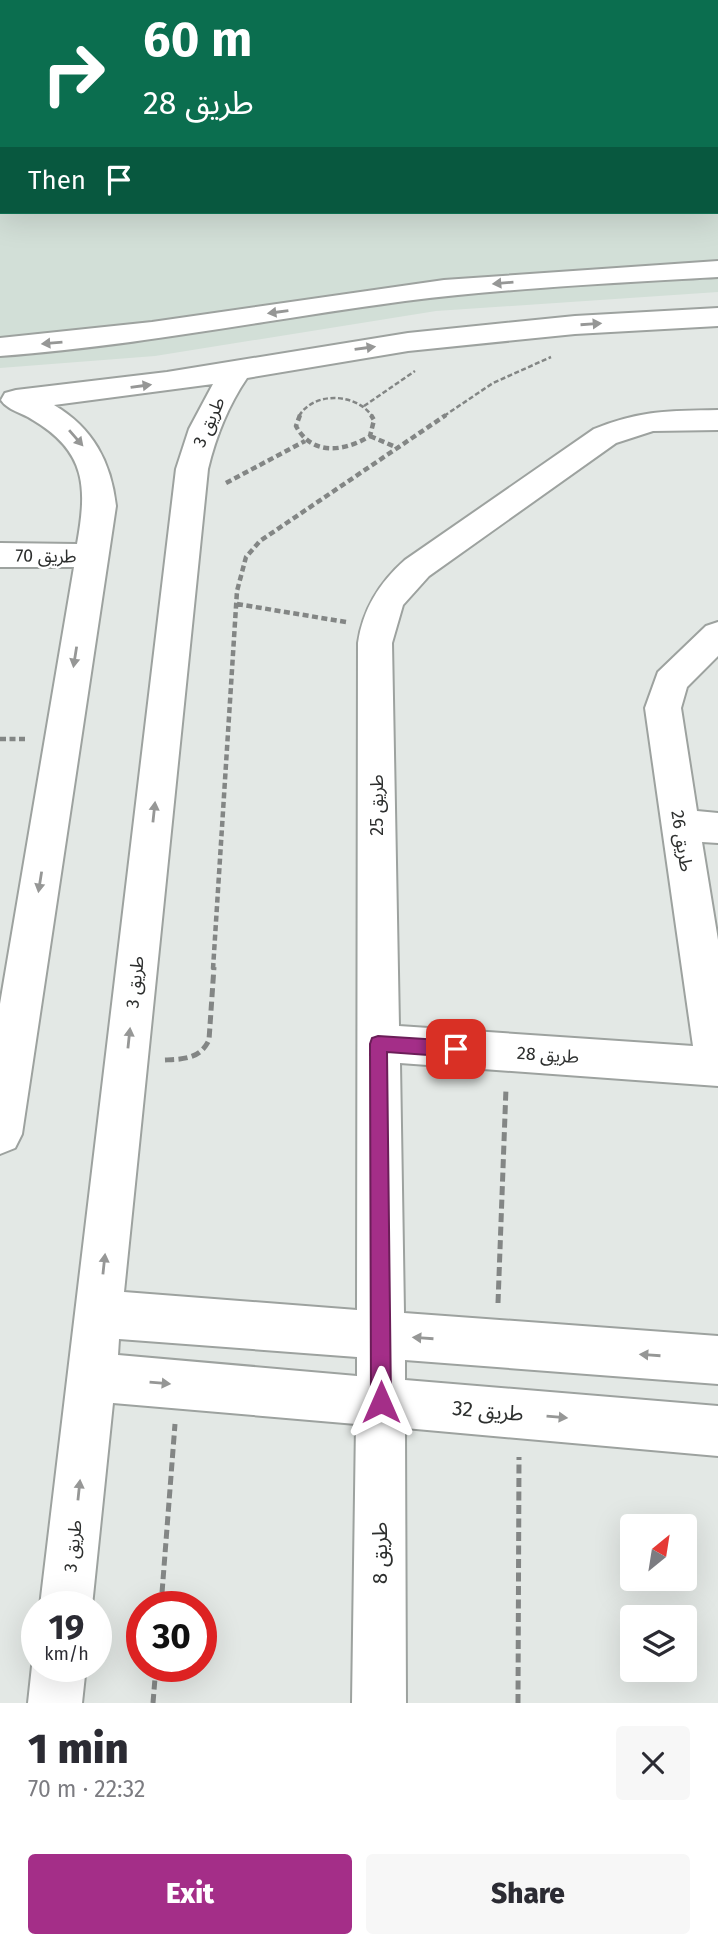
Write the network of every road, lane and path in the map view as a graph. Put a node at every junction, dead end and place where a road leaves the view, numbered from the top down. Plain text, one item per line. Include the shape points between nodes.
1 (718, 270) edge
2 (646, 273) junction
3 (718, 317) edge
4 (658, 319) junction
5 (0, 347) edge
6 (238, 369) junction
7 (10, 400) edge
8 (718, 421) edge
9 (370, 436) junction
10 (305, 441) junction
11 (398, 448) dead end
12 (188, 502) junction
13 (0, 555) edge
14 (91, 556) junction
15 (237, 604) dead end
16 (377, 627) junction
17 (718, 635) edge
18 (680, 825) junction
19 (718, 828) edge
20 (378, 1044) junction
21 (507, 1052) junction
22 (717, 1067) edge
23 (0, 1134) edge
24 (98, 1314) junction
25 (380, 1335) junction
26 (496, 1343) junction
27 (718, 1360) edge
28 (92, 1377) junction
29 (178, 1385) junction
30 (381, 1402) junction
31 (519, 1414) junction
32 (718, 1431) edge
33 (68, 1591) edge
34 (162, 1591) edge
35 (58, 1682) edge
36 (155, 1682) edge
37 (55, 1703) edge
38 (153, 1703) edge
39 (379, 1703) edge
40 (518, 1703) edge

1 - 2 street
2 - 4 street
2 -> 5 street via 406,293 128,334
3 - 4 street
6 -> 4 street via 420,340
7 -> 6 street
6 - 12 street, طريق 3 via 204,426
7 -> 14 street via 44,411 64,425 92,462 100,506
8 - 16 street, طريق 25 via 653,421 592,443 408,575 386,601
9 - 10 path via 339,449
9 - 10 path via 371,413 354,401 331,398 301,411 296,426
9 - 11 path
10 - 12 path
24 -> 12 street, طريق 3
13 - 14 street, طريق 70
14 -> 23 street
15 - 16 path
16 - 20 street, طريق 25
17 - 18 street, طريق 26 via 679,670 665,694 664,722
18 - 19 street
18 - 22 street, طريق 26
20 - 21 street, طريق 28
20 - 25 street, طريق 25
21 - 22 street, طريق 28
21 - 26 path
24 - 25 street
24 - 28 street, طريق 3
26 -> 25 street
25 - 30 street, طريق 25
27 -> 26 street
28 -> 29 street, طريق 32
33 -> 28 street, طريق 3
29 - 30 street, طريق 32
29 - 34 path
30 - 31 street, طريق 32
30 - 39 street, طريق 8
31 -> 32 street, طريق 32
31 - 40 path
35 - 37 street
36 - 38 path

